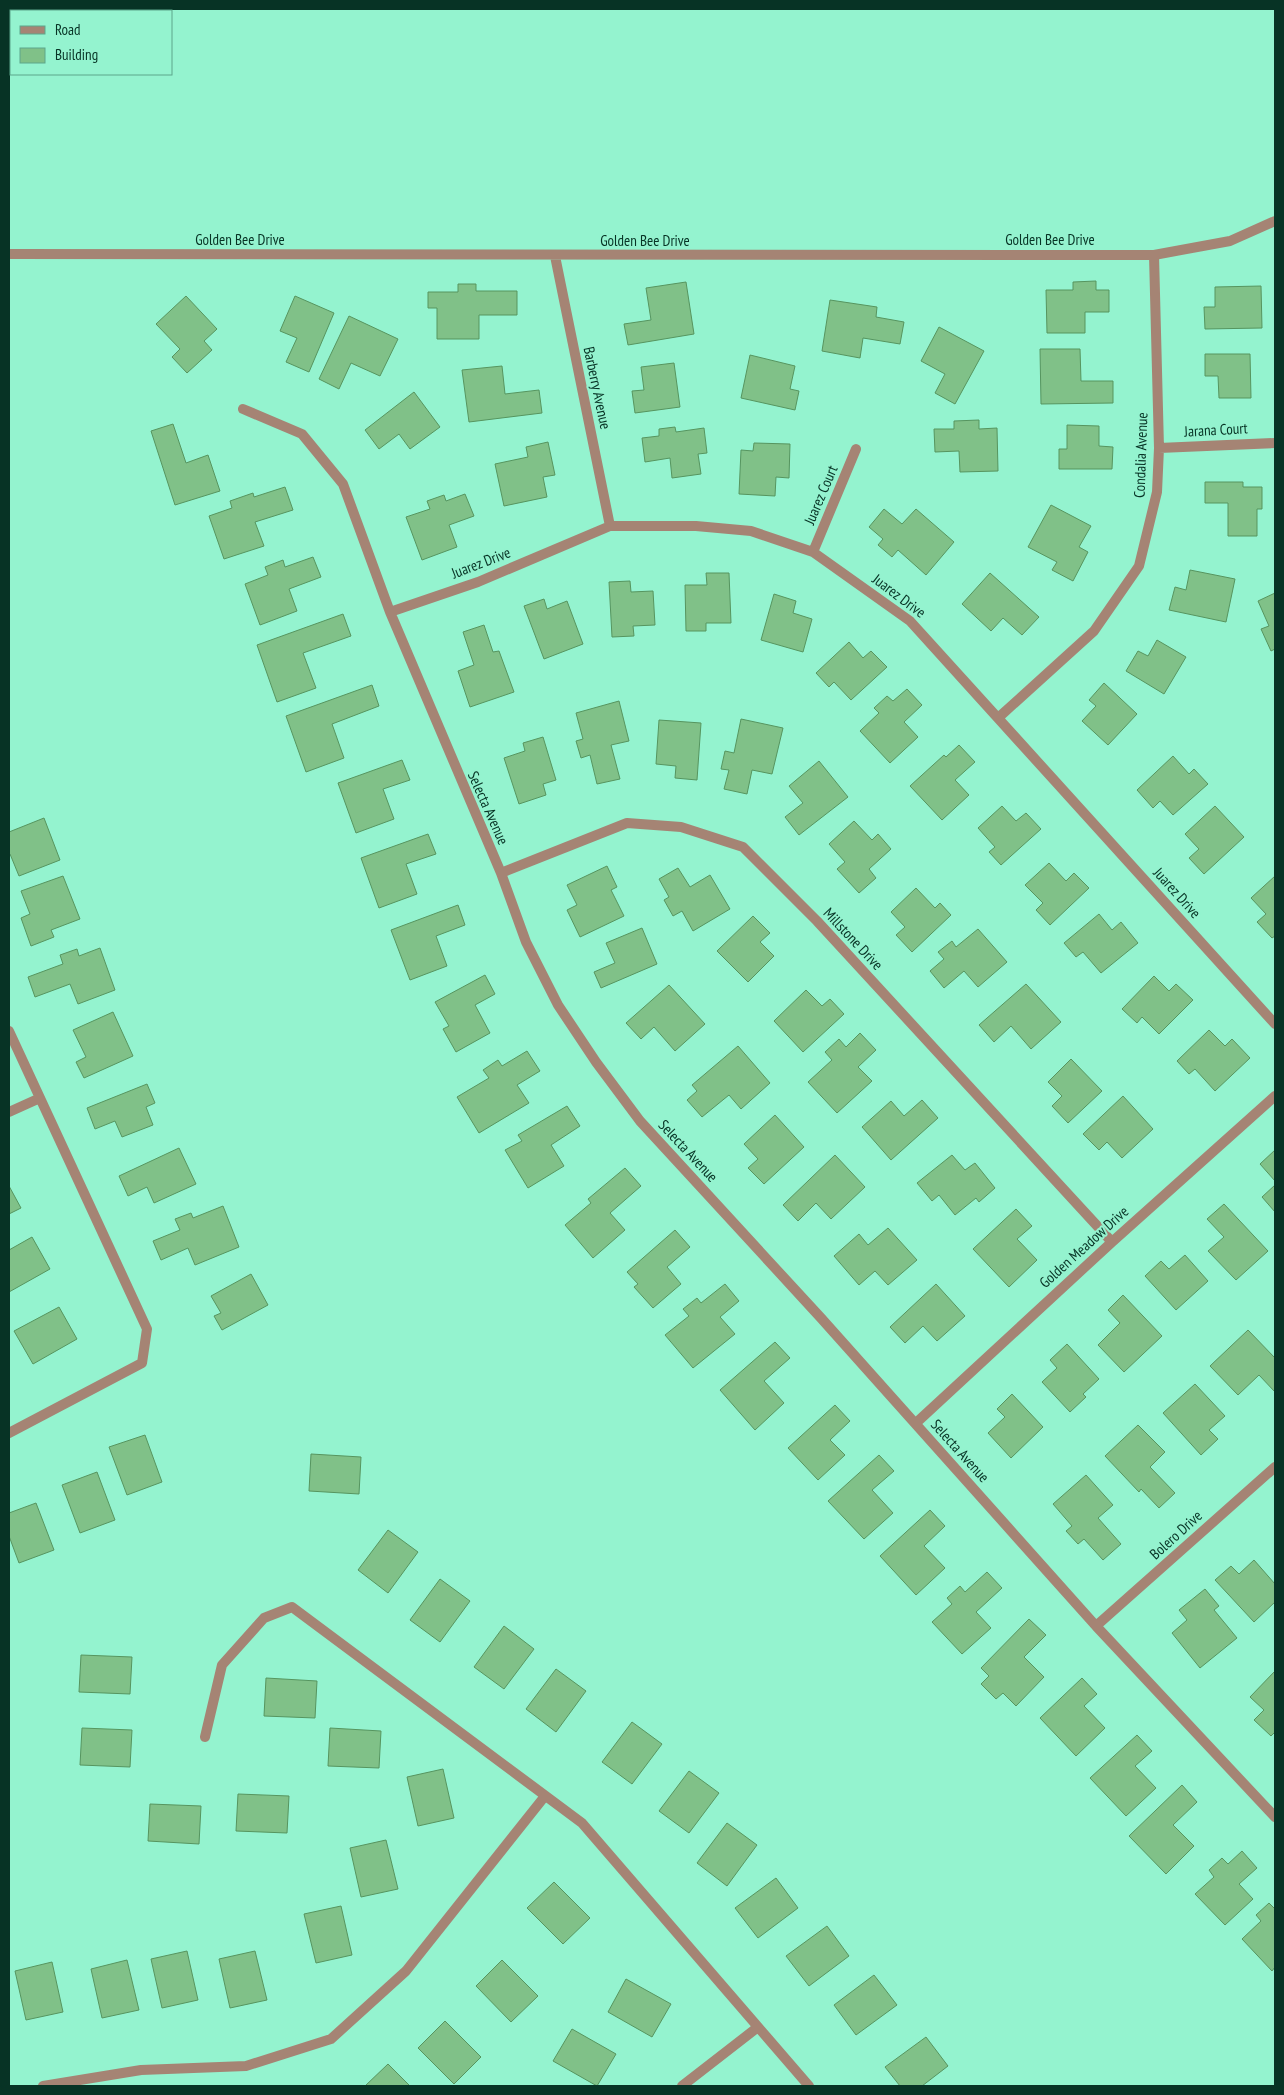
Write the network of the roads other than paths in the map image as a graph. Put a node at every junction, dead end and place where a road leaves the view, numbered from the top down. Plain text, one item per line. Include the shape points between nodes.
1 (1275, 221) edge
2 (9, 254) edge
3 (1154, 254) junction
4 (555, 256) junction
5 (243, 409) dead end
6 (1275, 443) edge
7 (1159, 448) junction
8 (856, 449) dead end
9 (610, 526) junction
10 (813, 552) junction
11 (390, 612) junction
12 (998, 718) junction
13 (501, 874) junction
14 (1275, 1024) edge
15 (9, 1031) edge
16 (1275, 1096) edge
17 (40, 1098) junction
18 (9, 1112) edge
19 (1112, 1242) junction
20 (916, 1423) junction
21 (9, 1433) edge
22 (1275, 1467) edge
23 (1096, 1626) junction
24 (205, 1737) dead end
25 (545, 1796) junction
26 (1275, 1817) edge
27 (758, 2027) junction
28 (43, 2086) edge
29 (682, 2086) edge
30 (809, 2086) edge

1 - 3 street, Golden Bee Drive via 1230,241
2 - 4 street, Golden Bee Drive
3 - 4 street, Golden Bee Drive
3 - 7 street, Condalia Avenue
4 - 9 street, Barberry Avenue
5 - 11 street, Selecta Avenue via 302,434 342,484
6 - 7 street, Jarana Court
7 - 12 street, Condalia Avenue via 1157,492 1139,566 1094,630
8 - 10 street, Juarez Court
9 - 10 street, Juarez Drive via 696,526 751,531
9 - 11 street, Juarez Drive via 478,582
10 - 12 street, Juarez Drive via 910,621
11 - 13 street, Selecta Avenue
12 - 14 street, Juarez Drive
13 - 19 street, Millstone Drive via 627,823 681,827 743,847 817,921
13 - 20 street, Selecta Avenue via 526,942 558,1005 635,1114
15 - 17 street
16 - 19 street, Golden Meadow Drive
17 - 18 street
17 - 21 street via 147,1329 142,1363
19 - 20 street, Golden Meadow Drive
20 - 23 street, Selecta Avenue
22 - 23 street, Bolero Drive
23 - 26 street, Selecta Avenue
24 - 25 street via 222,1665 264,1618 292,1607
25 - 27 street via 582,1824
25 - 28 street via 406,1970 330,2039 246,2066 141,2070
27 - 29 street
27 - 30 street

